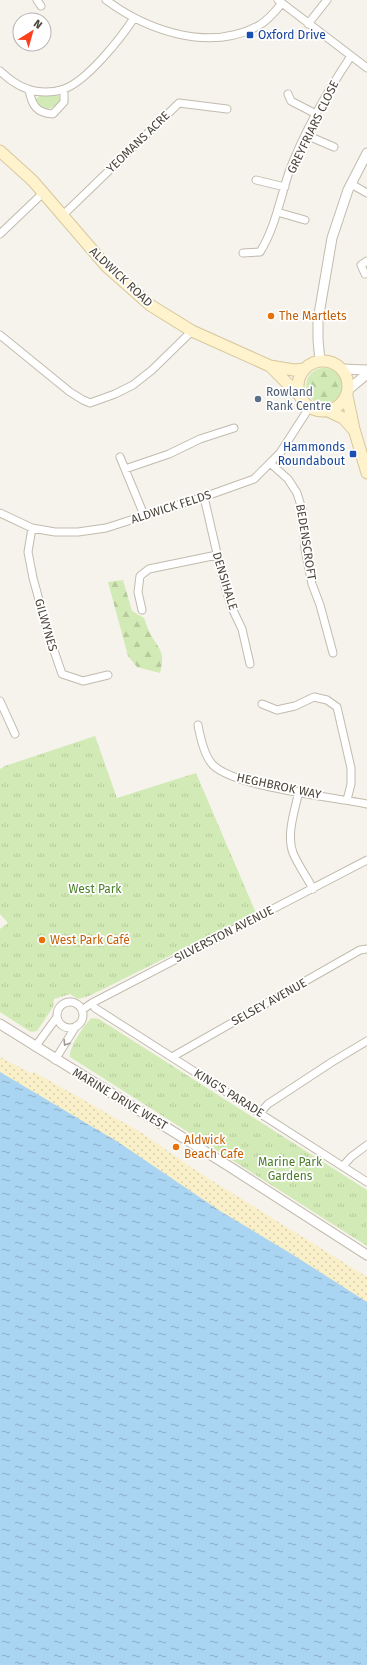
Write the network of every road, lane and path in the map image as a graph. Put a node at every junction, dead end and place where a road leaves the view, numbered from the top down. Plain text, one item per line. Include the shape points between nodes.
1 (106, 0) edge
2 (327, 0) edge
3 (280, 2) edge
4 (134, 18) junction
5 (308, 24) junction
6 (351, 56) junction
7 (367, 68) edge
8 (0, 71) edge
9 (64, 89) junction
10 (29, 90) junction
11 (288, 94) dead end
12 (227, 109) dead end
13 (316, 114) junction
14 (306, 135) junction
15 (334, 147) dead end
16 (0, 151) edge
17 (367, 153) edge
18 (256, 180) dead end
19 (351, 184) junction
20 (284, 187) junction
21 (43, 193) junction
22 (367, 193) edge
23 (277, 212) junction
24 (63, 216) junction
25 (305, 220) dead end
26 (0, 234) edge
27 (243, 253) dead end
28 (367, 261) edge
29 (365, 274) dead end
30 (192, 331) junction
31 (0, 335) edge
32 (320, 361) junction
33 (270, 366) junction
34 (342, 369) junction
35 (305, 370) junction
36 (367, 370) edge
37 (367, 374) edge
38 (348, 392) junction
39 (299, 396) junction
40 (309, 408) junction
41 (328, 411) junction
42 (234, 428) dead end
43 (354, 429) junction
44 (120, 457) dead end
45 (270, 463) junction
46 (125, 469) junction
47 (367, 473) edge
48 (204, 497) junction
49 (0, 513) edge
50 (144, 515) junction
51 (32, 528) junction
52 (217, 555) junction
53 (142, 610) dead end
54 (333, 653) dead end
55 (250, 664) dead end
56 (108, 675) dead end
57 (0, 701) edge
58 (262, 704) dead end
59 (198, 725) dead end
60 (15, 734) dead end
61 (299, 791) junction
62 (347, 800) junction
63 (367, 804) edge
64 (367, 860) edge
65 (313, 888) junction
66 (367, 949) edge
67 (92, 1003) junction
68 (82, 1010) junction
69 (57, 1017) junction
70 (0, 1024) edge
71 (76, 1026) junction
72 (367, 1041) edge
73 (35, 1047) junction
74 (172, 1057) junction
75 (56, 1060) junction
76 (260, 1113) junction
77 (367, 1145) edge
78 (343, 1166) junction
79 (367, 1182) edge
80 (367, 1255) edge

1 - 4 street
2 - 5 street
3 - 4 street via 273,14 258,26 229,36 176,34
3 - 5 street
4 - 9 street via 114,46 77,81
5 - 6 street
6 - 7 street
6 - 13 street, GREYFRIARS CLOSE
8 - 10 street
9 - 10 street via 48,92
9 - 10 street via 64,102 52,114 38,111
11 - 13 street via 291,101
12 - 24 street, YEOMANS ACRE via 179,102
13 - 14 street, GREYFRIARS CLOSE
14 - 15 street
14 - 20 street, GREYFRIARS CLOSE
16 - 21 main road, ALDWICK ROAD
17 - 19 street
18 - 20 street
19 - 22 street
19 - 32 street via 332,238 318,320
20 - 23 street, GREYFRIARS CLOSE
21 - 24 main road, ALDWICK ROAD
21 - 26 street
23 - 25 street
23 - 27 street, GREYFRIARS CLOSE via 268,240 260,252
24 - 30 main road, ALDWICK ROAD via 107,267 130,288 150,305
28 - 29 street via 361,265
30 - 31 street via 133,385 90,402 70,392
30 - 33 main road, ALDWICK ROAD
32 - 34 main road via 328,361
32 - 35 main road
33 - 35 main road
33 - 39 main road
34 - 36 street
34 - 38 main road via 347,376
35 - 39 main road via 299,380
37 - 38 street
38 - 41 main road via 339,406
38 - 43 main road
39 - 40 main road
40 - 41 main road
40 - 45 street, ALDWICK FELDS via 280,453
41 - 43 main road via 343,418
42 - 46 street
43 - 47 main road
44 - 46 street
45 - 48 street, ALDWICK FELDS via 254,479
45 - 54 street, BEDENSCROFT via 288,479 297,493 302,508 312,584
46 - 50 street
48 - 50 street, ALDWICK FELDS
48 - 52 street, DENSIHALE
49 - 51 street, ALDWICK FELDS
50 - 51 street, ALDWICK FELDS via 99,530 55,532
51 - 56 street, GILWYNES via 28,552 33,578 48,636 62,674 83,681
52 - 53 street via 149,569 140,576 138,592
52 - 55 street, DENSIHALE via 231,606 242,629
57 - 60 street
58 - 62 street via 277,710 295,706 314,696 327,700 337,707 352,784
59 - 61 street, HEGHBROK WAY via 202,744 212,764 228,775
61 - 62 street, HEGHBROK WAY
61 - 65 street via 291,843 293,853
62 - 63 street, HEGHBROK WAY
64 - 65 street, SILVERSTON AVENUE
65 - 67 street, SILVERSTON AVENUE
66 - 74 street, SELSEY AVENUE via 360,950
67 - 68 street, SILVERSTON AVENUE
67 - 74 street, KING'S PARADE via 95,1008
68 - 69 street via 77,1004 69,1002 61,1005
68 - 71 street via 83,1018
69 - 71 street via 64,1026
69 - 73 street
70 - 73 street, MARINE DRIVE WEST
71 -> 75 street
72 - 76 street via 268,1104
73 - 75 street, MARINE DRIVE WEST
74 - 76 street, KING'S PARADE
75 - 80 street, MARINE DRIVE WEST via 228,1165
76 - 78 street, KING'S PARADE
77 - 78 street
78 - 79 street, KING'S PARADE

